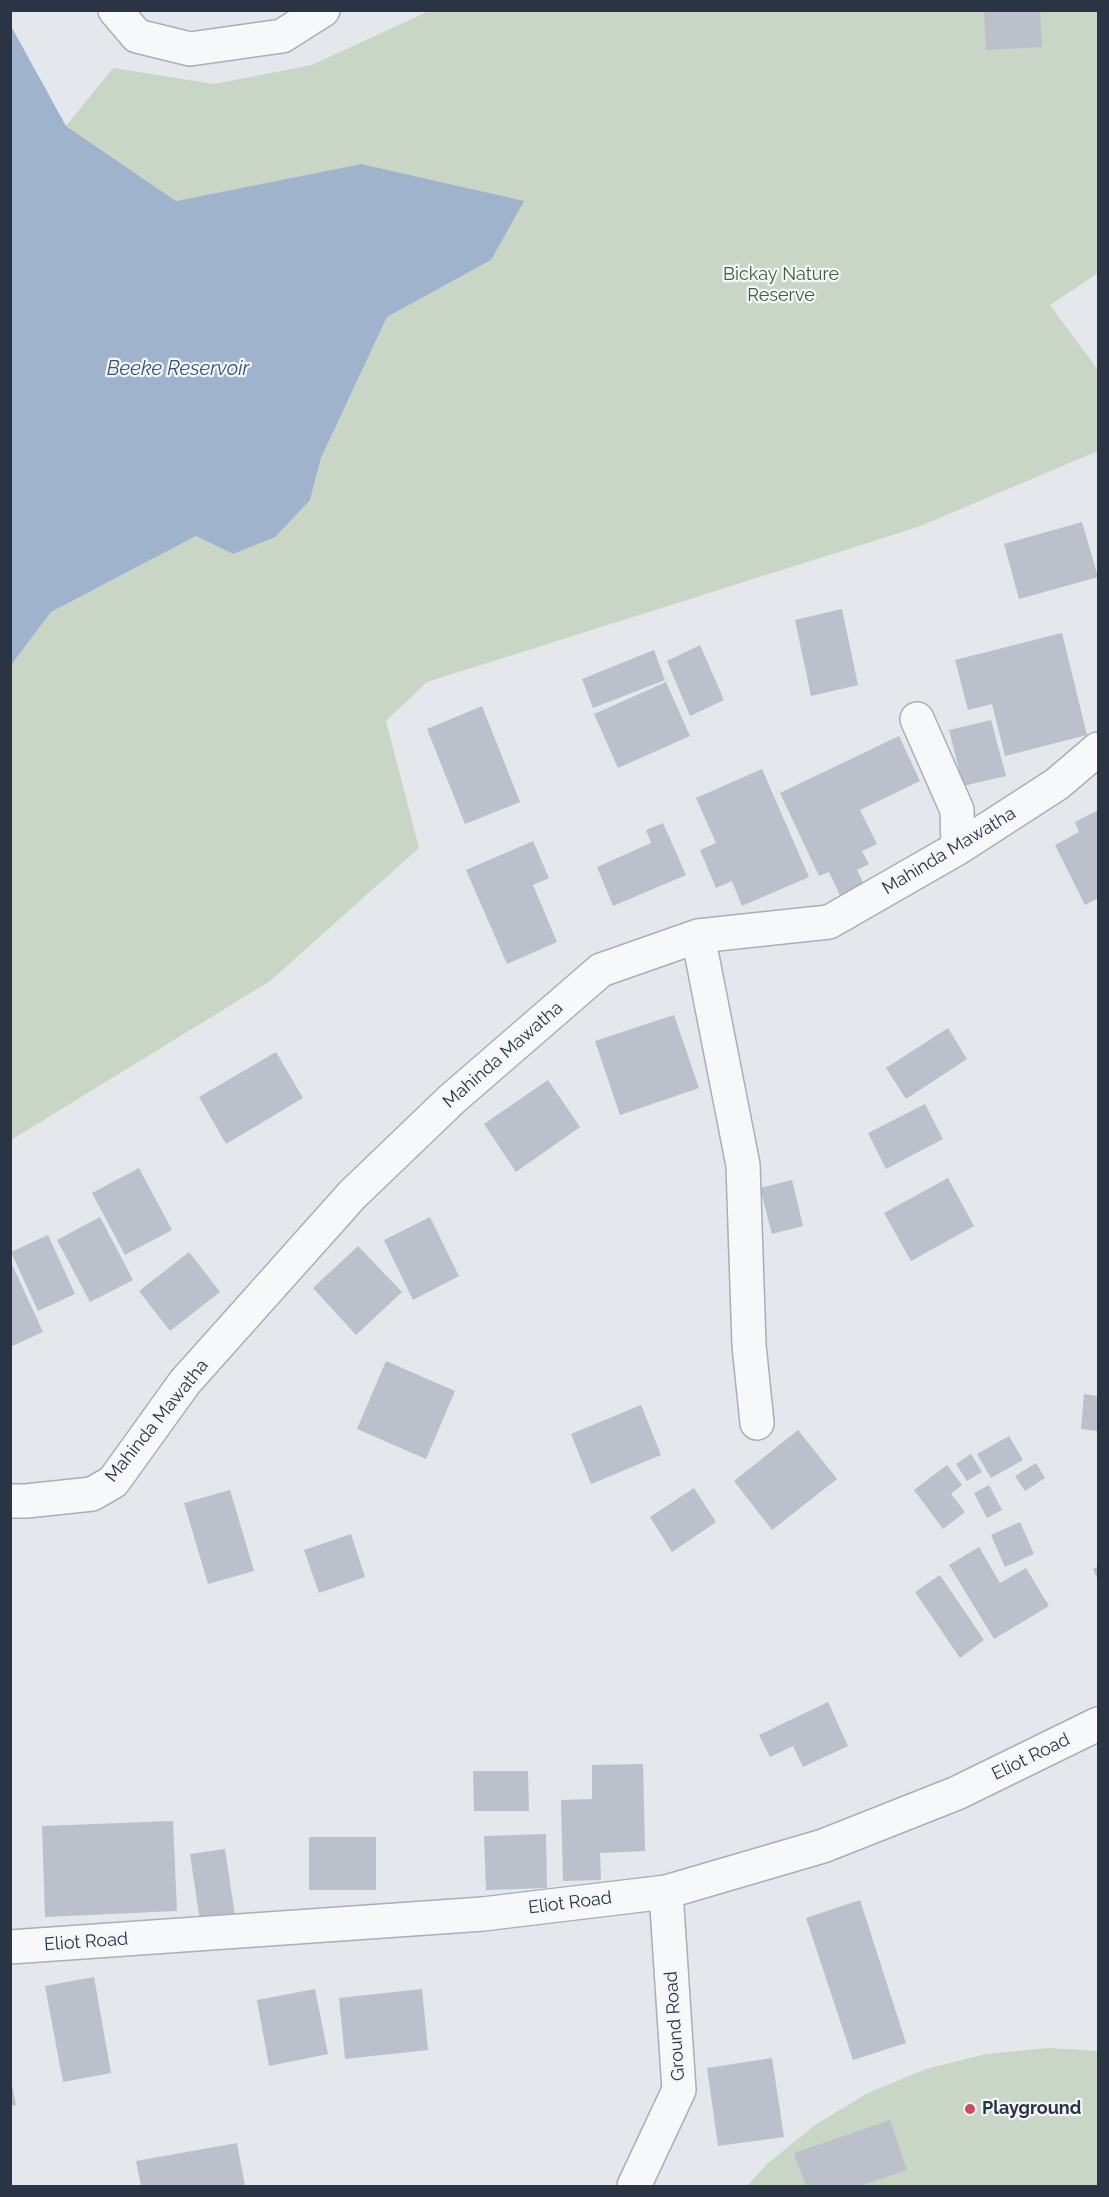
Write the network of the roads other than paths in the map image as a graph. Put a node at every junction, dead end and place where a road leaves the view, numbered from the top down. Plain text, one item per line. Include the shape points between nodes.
1 (115, 10) edge
2 (323, 10) edge
3 (917, 719) dead end
4 (1098, 749) edge
5 (958, 848) junction
6 (698, 936) junction
7 (757, 1423) dead end
8 (10, 1501) edge
9 (1098, 1724) edge
10 (666, 1892) junction
11 (10, 1947) edge
12 (634, 2187) edge

1 - 2 street via 136,36 190,49 282,36
3 - 5 street via 957,810
4 - 5 street, Mahinda Mawatha via 1057,784
5 - 6 street, Mahinda Mawatha via 829,922
6 - 7 street via 743,1165 749,1345
6 - 8 street, Mahinda Mawatha via 601,970 452,1099 352,1195 185,1382 113,1482 92,1494
9 - 10 street, Eliot Road via 957,1793 823,1846
10 - 11 street, Eliot Road via 483,1914
10 - 12 street, Ground Road via 679,2090

